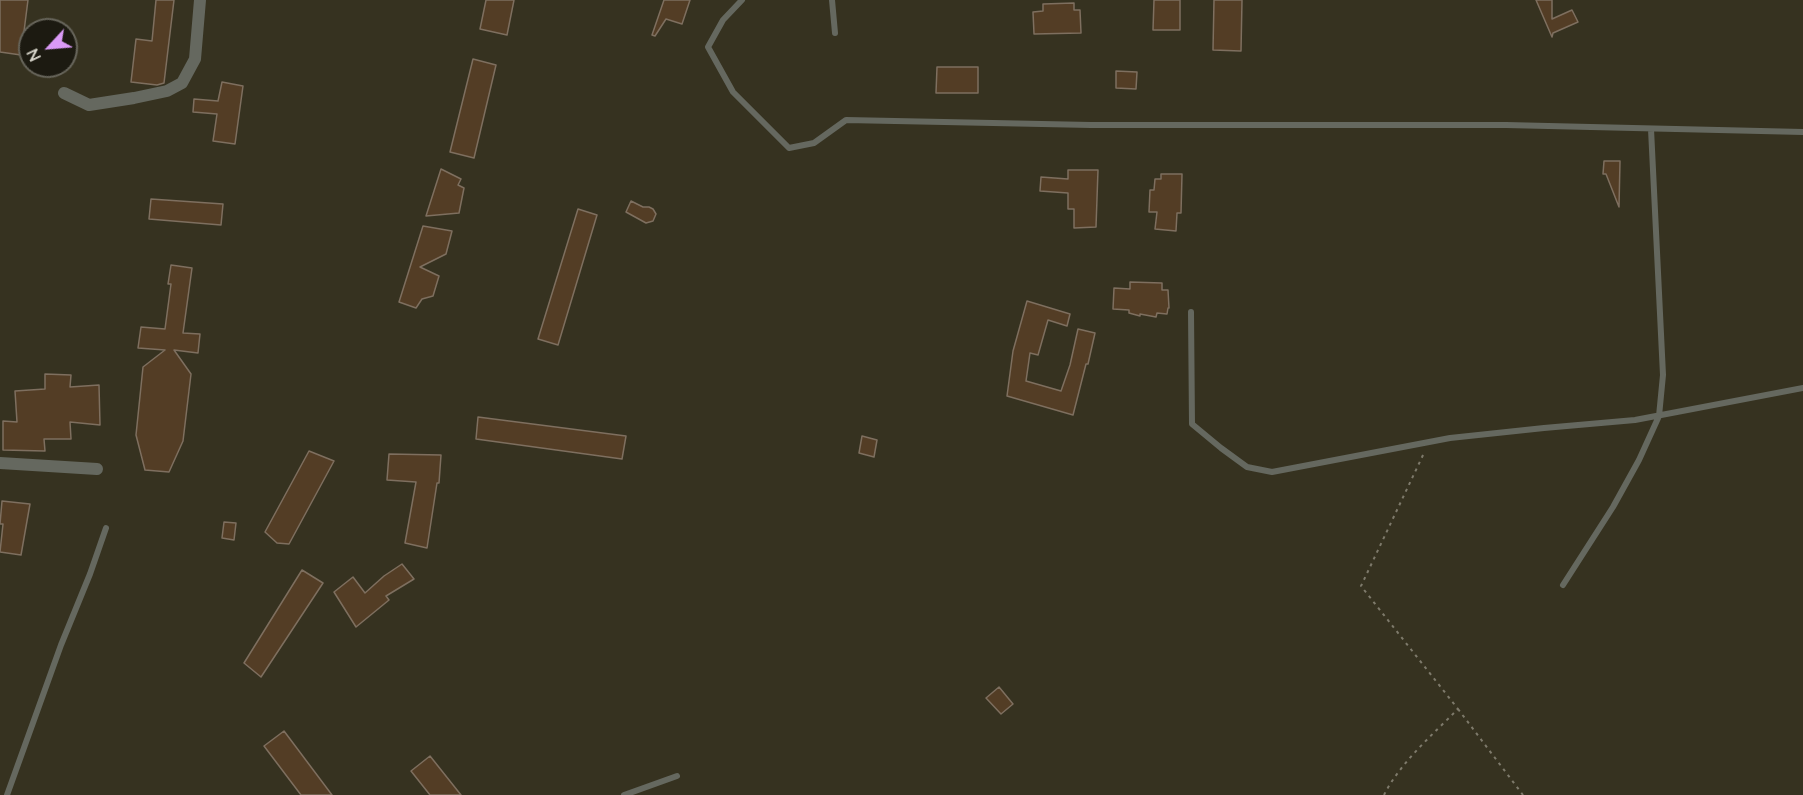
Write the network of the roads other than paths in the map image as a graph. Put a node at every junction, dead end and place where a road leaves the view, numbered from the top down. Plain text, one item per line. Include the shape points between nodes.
1 (200, 0) edge
2 (742, 0) edge
3 (832, 0) edge
4 (835, 33) dead end
5 (64, 93) dead end
6 (1651, 129) junction
7 (1803, 132) edge
8 (1191, 312) dead end
9 (1803, 388) edge
10 (1659, 416) junction
11 (0, 464) edge
12 (97, 469) dead end
13 (106, 528) dead end
14 (1563, 585) dead end
15 (677, 776) dead end
16 (7, 795) edge
17 (624, 795) edge

1 - 5 street via 195,59 182,83 134,99 89,105
2 - 6 lane via 723,20 708,47 733,92 789,148 814,143 846,120
3 - 4 lane
6 - 7 lane
6 - 10 lane via 1663,375
8 - 10 lane via 1192,424 1247,467 1272,472 1450,438
9 - 10 lane
10 - 14 lane via 1613,507
11 - 12 street
13 - 16 lane
15 - 17 lane

